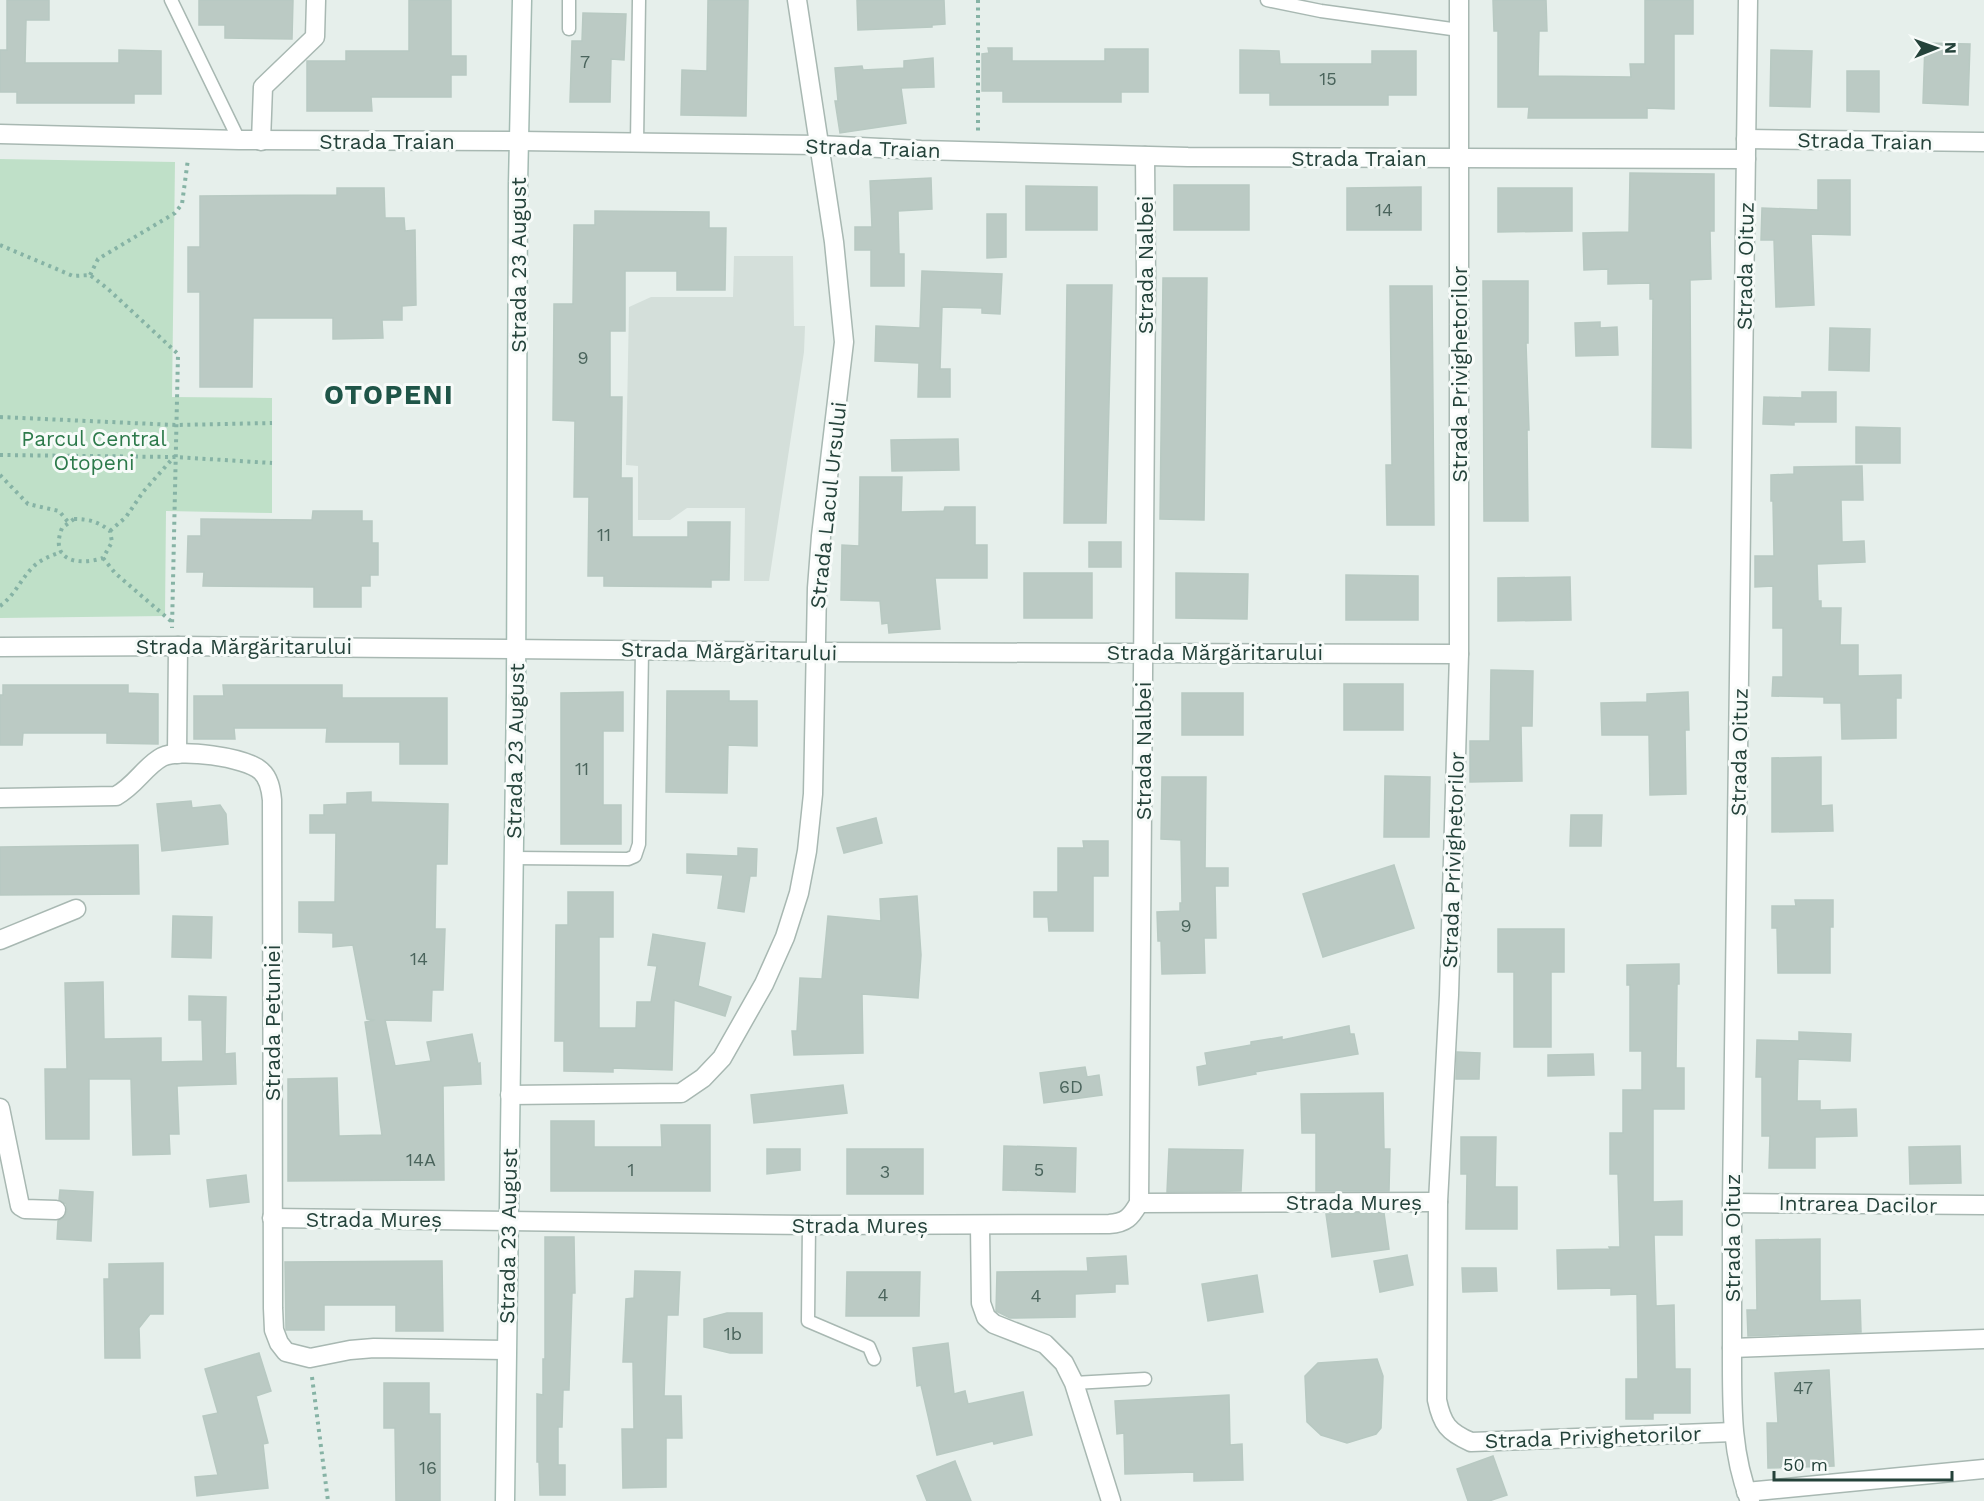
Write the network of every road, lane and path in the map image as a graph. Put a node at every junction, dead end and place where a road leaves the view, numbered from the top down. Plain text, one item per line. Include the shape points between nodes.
1 (171, 0) edge
2 (316, 0) edge
3 (522, 0) edge
4 (569, 0) edge
5 (639, 0) edge
6 (797, 0) edge
7 (978, 0) edge
8 (1268, 0) edge
9 (1459, 0) edge
10 (1748, 0) edge
11 (568, 29) dead end
12 (1459, 30) junction
13 (0, 134) edge
14 (190, 139) junction
15 (1746, 139) junction
16 (239, 140) junction
17 (261, 141) junction
18 (519, 141) junction
19 (1984, 142) edge
20 (637, 143) junction
21 (819, 145) junction
22 (978, 152) junction
23 (1145, 156) junction
24 (1460, 159) junction
25 (1746, 159) junction
26 (0, 245) edge
27 (90, 275) junction
28 (0, 417) edge
29 (272, 423) dead end
30 (176, 425) junction
31 (0, 455) edge
32 (175, 457) junction
33 (272, 463) dead end
34 (0, 475) edge
35 (68, 522) junction
36 (110, 531) junction
37 (61, 552) junction
38 (103, 558) junction
39 (0, 606) edge
40 (172, 622) junction
41 (175, 646) junction
42 (0, 647) edge
43 (516, 648) junction
44 (642, 650) junction
45 (816, 652) junction
46 (1143, 652) junction
47 (1459, 654) junction
48 (177, 754) junction
49 (0, 798) edge
50 (513, 858) junction
51 (76, 909) dead end
52 (0, 940) edge
53 (510, 1095) junction
54 (0, 1108) edge
55 (1438, 1202) junction
56 (1139, 1203) junction
57 (1732, 1203) junction
58 (1984, 1205) edge
59 (56, 1210) dead end
60 (272, 1218) junction
61 (508, 1220) junction
62 (810, 1225) junction
63 (980, 1226) junction
64 (1984, 1339) edge
65 (1732, 1348) junction
66 (507, 1350) junction
67 (303, 1357) junction
68 (874, 1359) dead end
69 (1145, 1379) dead end
70 (1074, 1383) junction
71 (1733, 1432) junction
72 (1984, 1469) edge
73 (1748, 1496) edge
74 (328, 1501) edge
75 (504, 1501) edge
76 (1111, 1501) edge

1 - 16 lane
2 - 17 street via 315,37 263,87
3 - 18 street, Strada 23 August
4 - 11 lane
5 - 20 lane
6 - 21 street, Strada Lacul Ursului
7 - 22 path
8 - 12 lane
9 - 12 street, Strada Privighetorilor
10 - 15 street, Strada Oituz
12 - 24 street, Strada Privighetorilor
13 - 14 street, Strada Traian
14 - 16 street, Strada Traian
14 - 27 path via 183,204 160,223 98,259
15 - 19 street, Strada Traian
15 - 25 street, Strada Oituz
16 - 17 street, Strada Traian
17 - 18 street, Strada Traian
18 - 20 street, Strada Traian
18 - 43 street, Strada 23 August
20 - 21 street, Strada Traian
21 - 22 street, Strada Traian
21 - 45 street, Strada Lacul Ursului via 844,342 821,536
22 - 23 street, Strada Traian
23 - 24 street, Strada Traian
23 - 46 street, Strada Nalbei
24 - 25 street, Strada Traian
24 - 47 street, Strada Privighetorilor
25 - 57 street, Strada Oituz
26 - 27 path via 73,276
27 - 30 path via 178,354
28 - 30 path
29 - 30 path
30 - 32 path
31 - 32 path
32 - 33 path
32 - 36 path
32 - 40 path
34 - 35 path via 28,504 59,511
35 - 36 path via 84,519 100,523
35 - 37 path via 59,536
36 - 38 path via 112,542
37 - 38 path via 79,562
37 - 39 path via 33,567
38 - 40 path
40 - 41 path
41 - 42 street, Strada Mărgăritarului
41 - 43 street, Strada Mărgăritarului
41 - 48 street
43 - 44 street, Strada Mărgăritarului
43 - 50 street, Strada 23 August
44 - 45 street, Strada Mărgăritarului
44 - 50 lane via 639,844 635,855 628,859
45 - 46 street, Strada Mărgăritarului
45 - 53 street, Strada Lacul Ursului via 813,794 799,893 764,984 722,1058 681,1093
46 - 47 street, Strada Mărgăritarului
46 - 56 street, Strada Nalbei
47 - 55 street, Strada Privighetorilor via 1449,995
48 - 49 street via 163,756 129,789 116,796
48 - 60 street, Strada Petuniei via 250,764 261,771 271,789
50 - 53 street, Strada 23 August
51 - 52 street
53 - 61 street, Strada 23 August
54 - 59 street via 20,1206
55 - 56 street, Strada Mureș
55 - 71 street, Strada Privighetorilor via 1437,1400 1446,1426 1457,1436 1471,1442
56 - 63 street, Strada Mureș via 1122,1223
57 - 58 street, Intrarea Dacilor
57 - 65 street, Strada Oituz
60 - 61 street, Strada Mureș
60 - 67 street, Strada Petuniei via 274,1330 286,1352
61 - 62 street, Strada Mureș
61 - 66 street, Strada 23 August
62 - 63 street, Strada Mureș
62 - 68 lane via 808,1321 869,1347
63 - 70 street via 981,1303 986,1317 994,1324 1045,1344 1064,1364
64 - 65 street
65 - 71 street, Strada Oituz
66 - 67 street via 374,1348
66 - 75 street, Strada 23 August
67 - 74 path
69 - 70 lane
70 - 76 street
71 - 73 street, Strada Oituz
72 - 73 street

